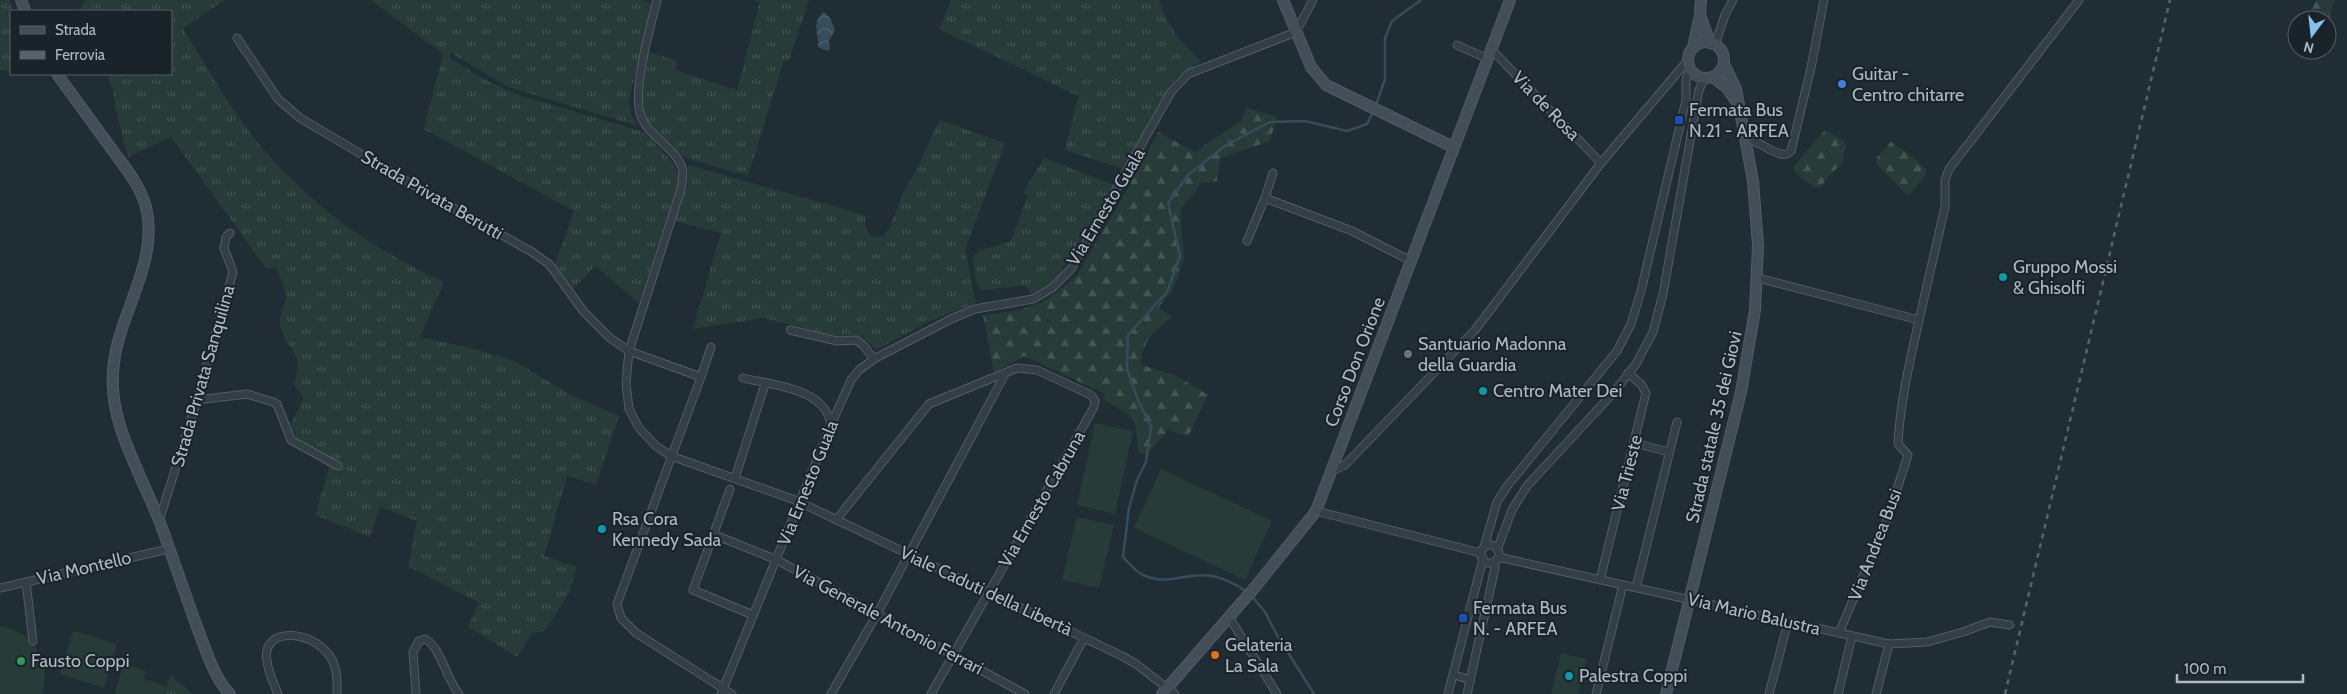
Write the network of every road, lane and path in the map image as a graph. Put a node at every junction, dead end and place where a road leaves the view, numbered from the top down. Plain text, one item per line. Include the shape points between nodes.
1 (657, 0) edge
2 (1283, 0) edge
3 (1313, 0) edge
4 (1510, 0) edge
5 (1701, 0) edge
6 (1733, 0) edge
7 (1824, 0) edge
8 (2080, 0) edge
9 (1700, 14) junction
10 (1296, 32) junction
11 (237, 38) dead end
12 (1713, 44) junction
13 (1457, 45) dead end
14 (1693, 48) junction
15 (1489, 54) junction
16 (1689, 64) junction
17 (1724, 64) junction
18 (58, 75) edge
19 (1709, 77) junction
20 (1686, 80) junction
21 (1669, 84) junction
22 (1738, 104) junction
23 (1746, 138) junction
24 (1453, 147) junction
25 (1601, 163) junction
26 (1273, 173) dead end
27 (1265, 198) junction
28 (230, 233) dead end
29 (1247, 241) dead end
30 (1411, 261) junction
31 (1758, 278) junction
32 (1919, 320) junction
33 (790, 330) dead end
34 (711, 347) dead end
35 (629, 351) junction
36 (874, 359) junction
37 (1628, 373) junction
38 (1005, 374) junction
39 (700, 377) junction
40 (743, 378) dead end
41 (765, 384) junction
42 (198, 400) junction
43 (1676, 422) dead end
44 (831, 425) junction
45 (1634, 443) junction
46 (1669, 452) junction
47 (671, 456) junction
48 (338, 466) dead end
49 (1332, 471) junction
50 (735, 478) junction
51 (730, 489) dead end
52 (800, 502) junction
53 (1316, 511) junction
54 (836, 520) junction
55 (159, 521) junction
56 (715, 535) junction
57 (168, 549) junction
58 (1482, 553) junction
59 (909, 555) junction
60 (1496, 556) junction
61 (777, 560) junction
62 (1600, 580) junction
63 (26, 582) junction
64 (1623, 585) junction
65 (0, 588) edge
66 (1636, 588) junction
67 (988, 594) junction
68 (1690, 600) junction
69 (1470, 607) junction
70 (1486, 610) junction
71 (877, 614) junction
72 (753, 615) junction
73 (1229, 618) junction
74 (1788, 622) junction
75 (2010, 625) dead end
76 (1839, 634) junction
77 (1852, 636) junction
78 (1084, 638) junction
79 (34, 642) dead end
80 (1889, 644) junction
81 (954, 654) junction
82 (1454, 675) junction
83 (1471, 680) junction
84 (722, 692) edge
85 (1168, 692) edge
86 (230, 694) edge
87 (278, 694) edge
88 (337, 694) edge
89 (416, 694) edge
90 (459, 694) edge
91 (732, 694) edge
92 (831, 694) edge
93 (930, 694) edge
94 (1025, 694) edge
95 (1054, 694) edge
96 (1278, 694) edge
97 (1448, 694) edge
98 (1467, 694) edge
99 (1596, 694) edge
100 (1666, 694) edge
101 (1769, 694) edge
102 (1838, 694) edge
103 (1876, 694) edge

1 - 35 street, Viale Caduti della Libertà via 639,84 640,113 650,131 683,168 681,190
2 - 10 street
3 - 10 street
4 - 15 street, Corso Don Orione
5 - 9 street
6 - 12 street
7 - 23 street via 1791,151 1779,155
8 - 32 street via 1949,170 1944,180 1945,207
9 - 12 street
9 - 14 street
10 - 24 street via 1310,67 1326,85
10 - 36 street, Via Ernesto Guala via 1188,74 1171,92 1071,269 1052,288 1033,299 975,309
11 - 35 street, Strada Privata Berutti via 278,99 300,118 538,256 549,264 584,312 610,338
12 - 14 street via 1703,42
12 - 17 street via 1723,53
13 - 15 street
14 - 16 street
15 - 24 street, Corso Don Orione
15 - 25 street, Via de Rosa
16 - 19 street via 1696,75
16 - 20 street
16 - 21 street
17 - 19 street
17 - 22 street, Strada statale 35 dei Giovi via 1734,83
18 - 55 street via 128,173 143,198 147,212 149,226 141,273 118,341 113,384 121,430
19 - 22 street, Strada statale 35 dei Giovi via 1727,88
19 - 37 street via 1699,90 1654,332
20 - 21 street via 1680,78
20 - 58 street via 1683,109 1631,324 1616,351 1508,484 1497,502
21 - 25 street
22 - 23 street, Strada statale 35 dei Giovi
23 - 31 street, Strada statale 35 dei Giovi via 1757,216
24 - 30 street, Corso Don Orione
25 - 49 street via 1471,334 1345,465
26 - 27 street
27 - 29 street
27 - 30 street via 1352,231
28 - 42 street, Strada Privata Sanquilina via 224,248 233,272
30 - 49 street, Corso Don Orione
31 - 32 street
31 - 68 street, Strada statale 35 dei Giovi via 1747,366
32 - 76 street, Via Andrea Busi via 1899,419 1898,444 1908,455 1888,517
33 - 36 street via 837,341 856,340
34 - 39 street
35 - 39 street, Strada Privata Berutti
35 - 47 street, Viale Caduti della Libertà via 626,383 629,409 639,428
36 - 44 street, Via Ernesto Guala via 858,370 851,380
37 - 45 street, Via Trieste via 1646,393
37 - 60 street via 1527,486 1512,510
38 - 54 street via 929,404
38 - 59 street
38 - 67 street, Via Ernesto Cabruna via 1017,368 1037,370 1091,395 1095,401
39 - 47 street
40 - 41 street
41 - 44 street via 802,392 812,398 830,415
41 - 50 street
42 - 48 street via 247,394 273,402 277,404 293,443
42 - 55 street, Strada Privata Sanquilina
43 - 46 street
44 - 52 street, Via Ernesto Guala
45 - 46 street
45 - 62 street, Via Trieste
46 - 66 street
47 - 50 street, Viale Caduti della Libertà
47 - 84 street via 617,604 621,618 636,633
49 - 53 street, Corso Don Orione
50 - 52 street, Viale Caduti della Libertà
51 - 56 street
52 - 54 street, Viale Caduti della Libertà
52 - 61 street, Via Ernesto Guala
53 - 58 street
53 - 73 street, Corso Don Orione
54 - 59 street, Viale Caduti della Libertà
55 - 57 street
56 - 61 street, Via Generale Antonio Ferrari
56 - 72 street via 693,590
57 - 63 street, Via Montello
57 - 86 street via 211,663
58 - 60 street via 1488,563
58 - 60 street via 1491,545
58 - 69 street
59 - 67 street, Viale Caduti della Libertà
59 - 71 street
60 - 62 street, Via Mario Balustra
60 - 70 street
61 - 71 street, Via Generale Antonio Ferrari
61 - 72 street, Via Ernesto Guala
62 - 64 street, Via Mario Balustra
63 - 65 street, Via Montello
63 - 79 street
64 - 66 street, Via Mario Balustra
64 - 99 street
66 - 68 street, Via Mario Balustra
67 - 78 street, Viale Caduti della Libertà
67 - 81 street, Via Ernesto Cabruna
68 - 74 street, Via Mario Balustra
68 - 100 street, Strada statale 35 dei Giovi
69 - 70 street
69 - 82 street
70 - 83 street
71 - 81 street, Via Generale Antonio Ferrari
71 - 92 street
72 - 84 street, Via Ernesto Guala
73 - 85 street, Corso Don Orione
73 - 96 street
74 - 76 street, Via Mario Balustra
74 - 101 street
75 - 80 street, Via Mario Balustra via 1990,622 1927,642
76 - 77 street, Via Mario Balustra
77 - 80 street, Via Mario Balustra
77 - 102 street
78 - 85 street, Viale Caduti della Libertà via 1136,664
78 - 95 street
80 - 103 street
81 - 93 street, Via Ernesto Cabruna
81 - 94 street, Via Generale Antonio Ferrari
82 - 83 street
82 - 97 street
83 - 98 street
84 - 91 street
87 - 88 street via 266,660 267,651 277,640 291,634 315,641 327,652 336,670
89 - 90 street via 413,652 419,641 425,639 434,646

